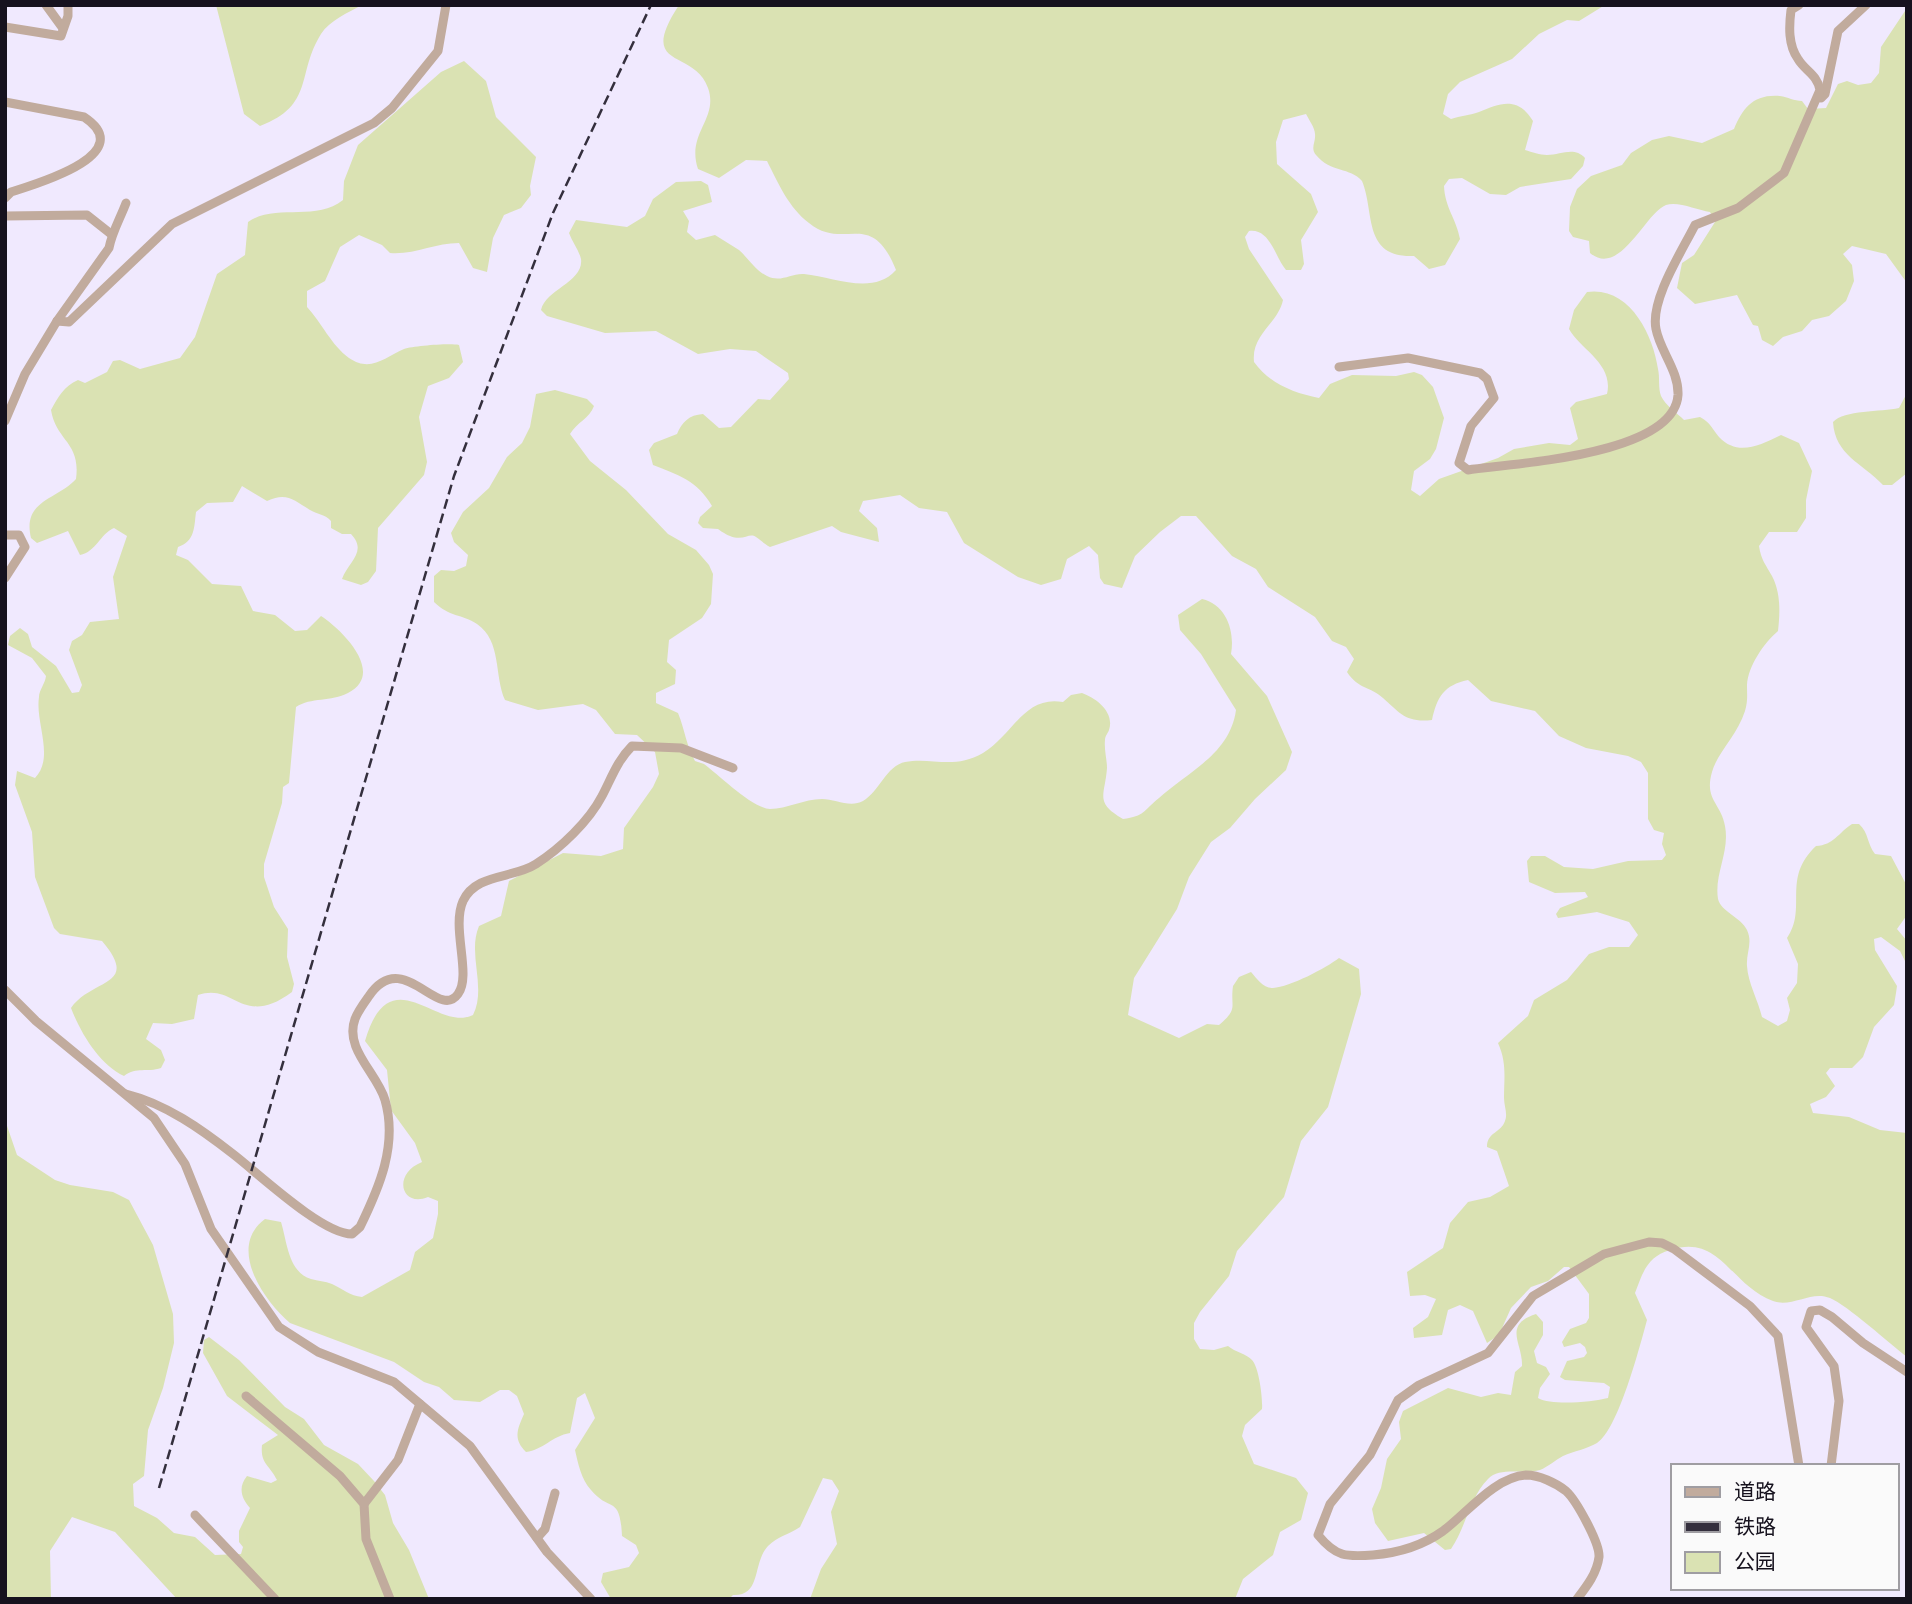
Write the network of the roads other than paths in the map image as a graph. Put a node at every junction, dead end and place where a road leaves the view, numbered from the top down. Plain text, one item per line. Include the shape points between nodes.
1 (46, 5) edge
2 (68, 5) edge
3 (446, 5) edge
4 (1799, 5) edge
5 (1866, 5) edge
6 (5, 27) edge
7 (62, 27) junction
8 (5, 102) edge
9 (1814, 104) junction
10 (5, 198) edge
11 (126, 203) dead end
12 (5, 216) edge
13 (111, 234) junction
14 (57, 321) junction
15 (1339, 366) dead end
16 (5, 421) edge
17 (5, 535) edge
18 (5, 578) edge
19 (733, 768) dead end
20 (5, 990) edge
21 (126, 1094) junction
22 (1907, 1371) edge
23 (246, 1396) dead end
24 (420, 1404) junction
25 (1800, 1464) edge
26 (1832, 1464) edge
27 (555, 1493) dead end
28 (364, 1504) junction
29 (195, 1515) dead end
30 (537, 1538) junction
31 (275, 1599) edge
32 (390, 1599) edge
33 (591, 1599) edge
34 (1577, 1599) edge

1 - 7 street
2 - 7 street
3 - 14 street via 438,51 374,123 172,224 94,301 69,322
4 - 9 street via 1791,10 1789,31 1797,58 1818,82
5 - 9 street via 1838,31 1825,94
6 - 7 street via 61,36
8 - 10 street via 84,117 100,136 92,157
9 - 15 street via 1784,173 1738,208 1695,225 1655,316 1678,393 1675,411 1650,433 1609,449 1468,470 1460,463 1471,426 1494,398 1480,373 1408,358
11 - 13 street
12 - 13 street via 87,215
13 - 14 street via 99,265
14 - 16 street via 25,374
17 - 18 street via 19,535 25,547
19 - 21 street via 681,747 632,746 619,759 592,812 564,841 536,864 472,888 464,900 458,932 462,980 453,999 443,1000 391,976 379,982 355,1019 352,1035 386,1101 388,1143 385,1169 360,1227 352,1234 333,1229 300,1208 231,1152 162,1106
20 - 21 street
21 - 24 street via 154,1118 185,1164 211,1229 279,1327 318,1352 394,1382
22 - 26 street via 1832,1317 1811,1311 1806,1327 1833,1366 1839,1401
23 - 28 street via 340,1476
24 - 28 street via 398,1460
24 - 30 street via 470,1446
25 - 34 street via 1778,1336 1750,1306 1674,1249 1649,1242 1604,1254 1543,1289 1488,1353 1419,1385 1398,1400 1370,1455 1331,1504 1318,1535 1346,1558 1400,1553 1441,1533 1507,1480 1527,1475 1567,1492 1592,1534 1599,1553 1597,1570
27 - 30 street via 545,1529
28 - 32 street via 366,1539
29 - 31 street
30 - 33 street

